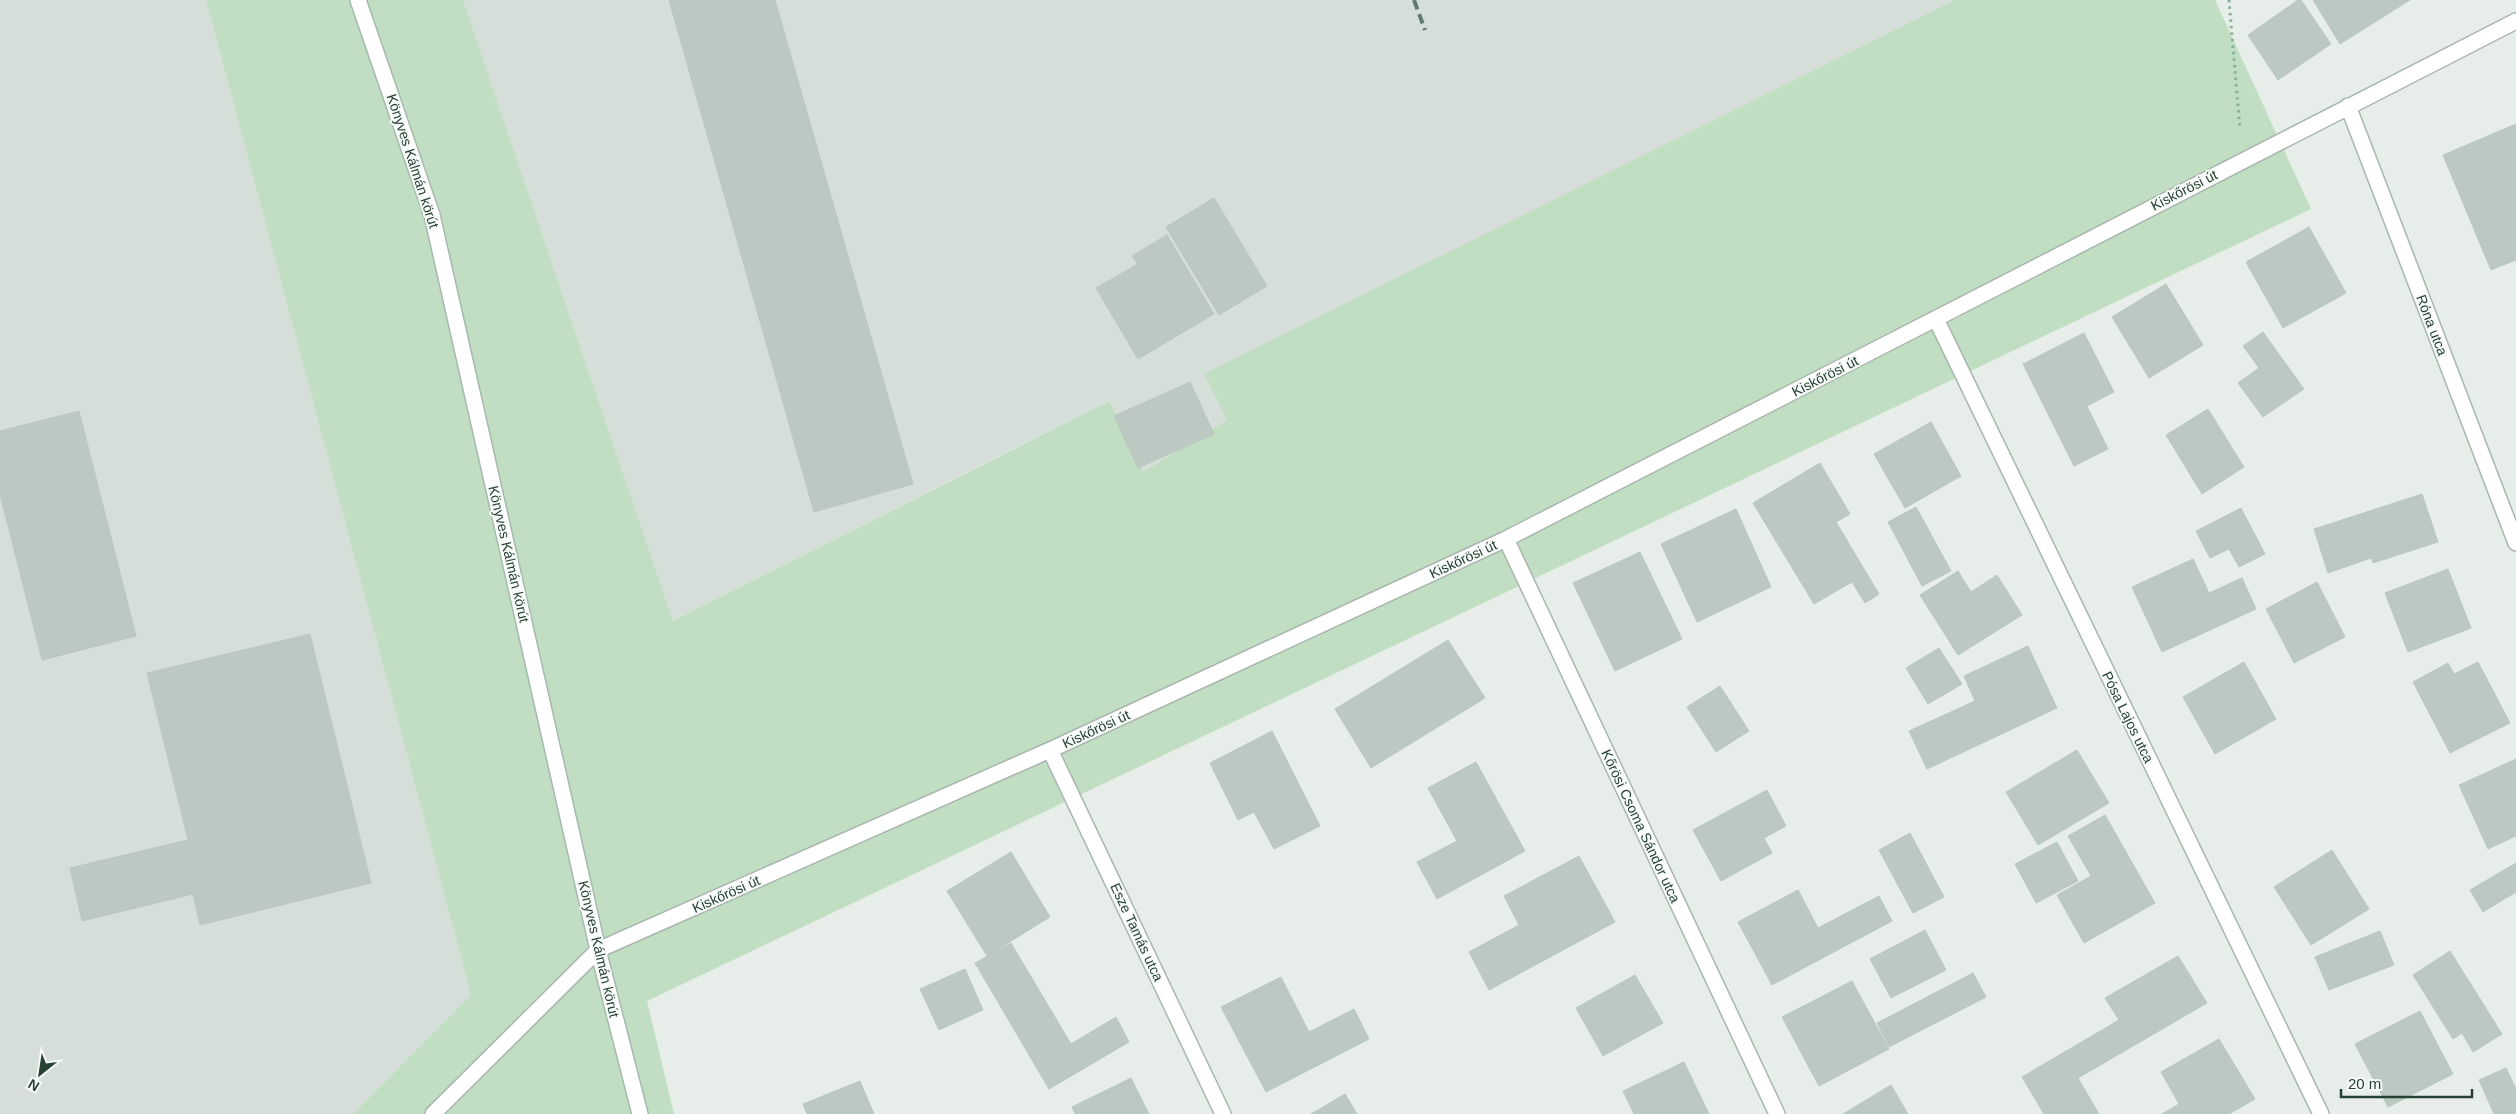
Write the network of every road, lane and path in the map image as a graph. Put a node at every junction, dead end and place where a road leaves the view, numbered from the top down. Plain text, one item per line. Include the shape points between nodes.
1 (358, 0) edge
2 (2229, 0) edge
3 (2516, 21) edge
4 (2348, 106) junction
5 (2243, 159) junction
6 (1936, 319) junction
7 (1506, 539) junction
8 (2516, 543) edge
9 (1050, 750) junction
10 (598, 950) junction
11 (433, 1114) edge
12 (640, 1114) edge
13 (1223, 1114) edge
14 (1776, 1114) edge
15 (2322, 1114) edge

1 - 10 street, Könyves Kálmán körút via 432,215
2 - 5 path
3 - 4 street, Kiskőrösi út
4 - 5 street, Kiskőrösi út
4 - 8 street, Róna utca
5 - 6 street, Kiskőrösi út
6 - 7 street, Kiskőrösi út
6 - 15 street, Pósa Lajos utca
7 - 9 street, Kiskőrösi út
7 - 14 street, Kőrösi Csoma Sándor utca
9 - 10 street, Kiskőrösi út
9 - 13 street, Esze Tamás utca
10 - 11 street, Kiskőrösi út
10 - 12 street, Könyves Kálmán körút

